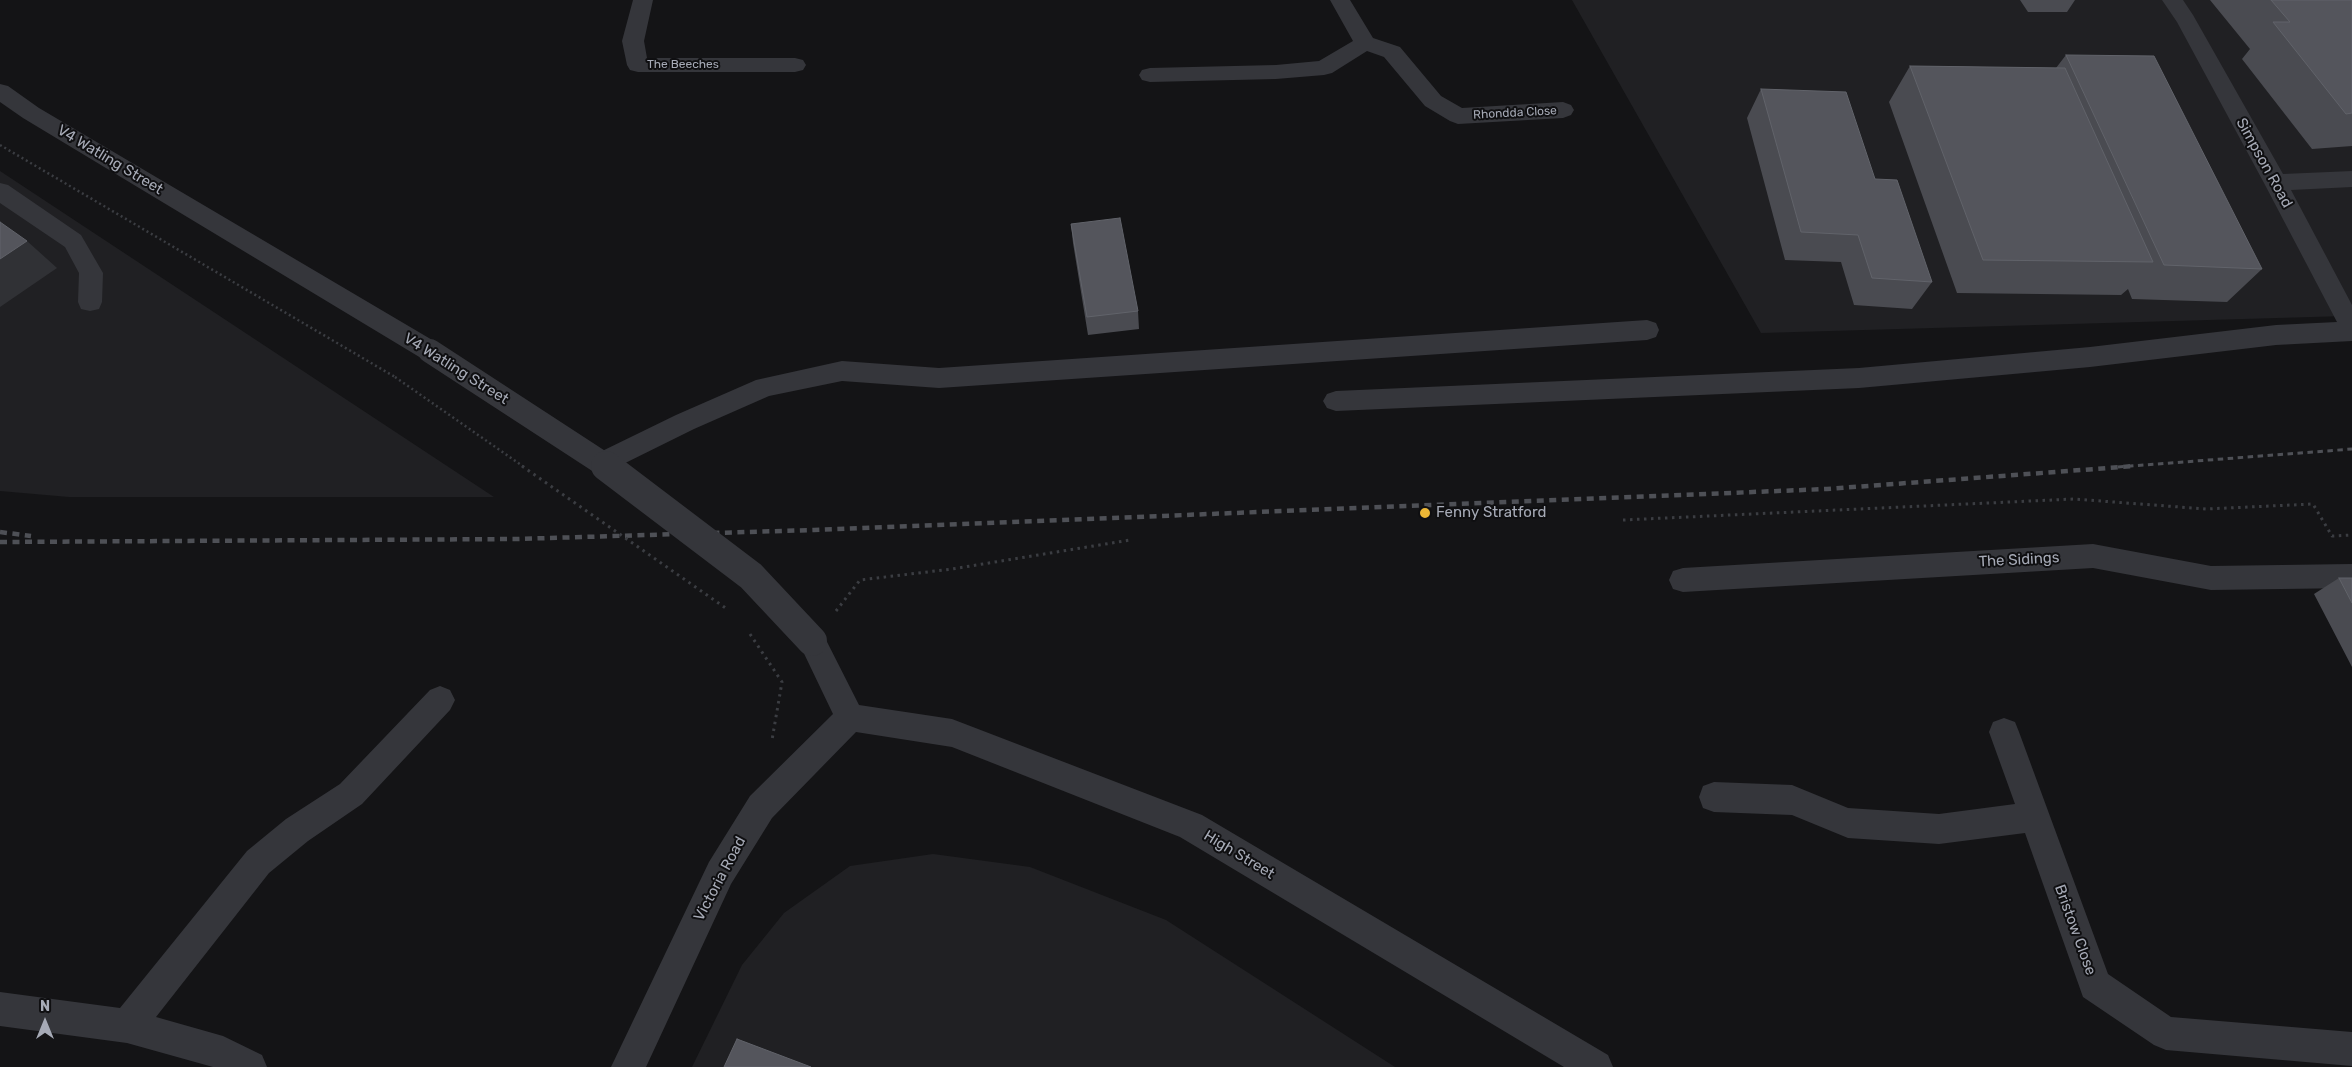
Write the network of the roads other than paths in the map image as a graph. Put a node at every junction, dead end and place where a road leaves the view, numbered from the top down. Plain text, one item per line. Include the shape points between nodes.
1 (643, 0) edge
2 (1340, 0) edge
3 (2172, 0) edge
4 (1365, 44) junction
5 (795, 65) dead end
6 (1150, 75) dead end
7 (0, 91) edge
8 (1563, 110) dead end
9 (2352, 178) edge
10 (2276, 183) junction
11 (0, 191) edge
12 (90, 302) dead end
13 (1646, 330) dead end
14 (2352, 330) edge
15 (1336, 402) dead end
16 (603, 463) junction
17 (2352, 576) edge
18 (1683, 580) dead end
19 (440, 700) dead end
20 (850, 717) junction
21 (2004, 732) dead end
22 (1714, 798) dead end
23 (2034, 817) junction
24 (0, 1009) edge
25 (127, 1026) junction
26 (2352, 1049) edge
27 (250, 1067) edge
28 (628, 1067) edge
29 (1596, 1067) edge

1 - 5 street, The Beeches via 633,41 638,66
2 - 4 street
3 - 10 street, Simpson Road
4 - 6 street via 1324,68
4 - 8 street, Rhondda Close via 1392,52 1433,101 1458,116
7 - 16 street, V4 Watling Street, bridge via 31,113 430,351
9 - 10 street
10 - 14 street, Simpson Road
11 - 12 street via 73,241 91,273
13 - 16 street via 939,378 842,372 765,388 685,422
14 - 15 street via 1859,378
16 - 20 street, V4 Watling Street, bridge via 751,576 812,641
17 - 18 street, The Sidings via 2211,578 2093,556
19 - 25 street via 351,794 297,830 258,862
20 - 28 street, Victoria Road via 761,807 720,873
20 - 29 street, High Street via 952,733 1191,826
21 - 23 street, Bristow Close
22 - 23 street via 1792,800 1848,823 1939,829
23 - 26 street, Bristow Close via 2095,985 2166,1033
24 - 25 street
25 - 27 street via 211,1048

